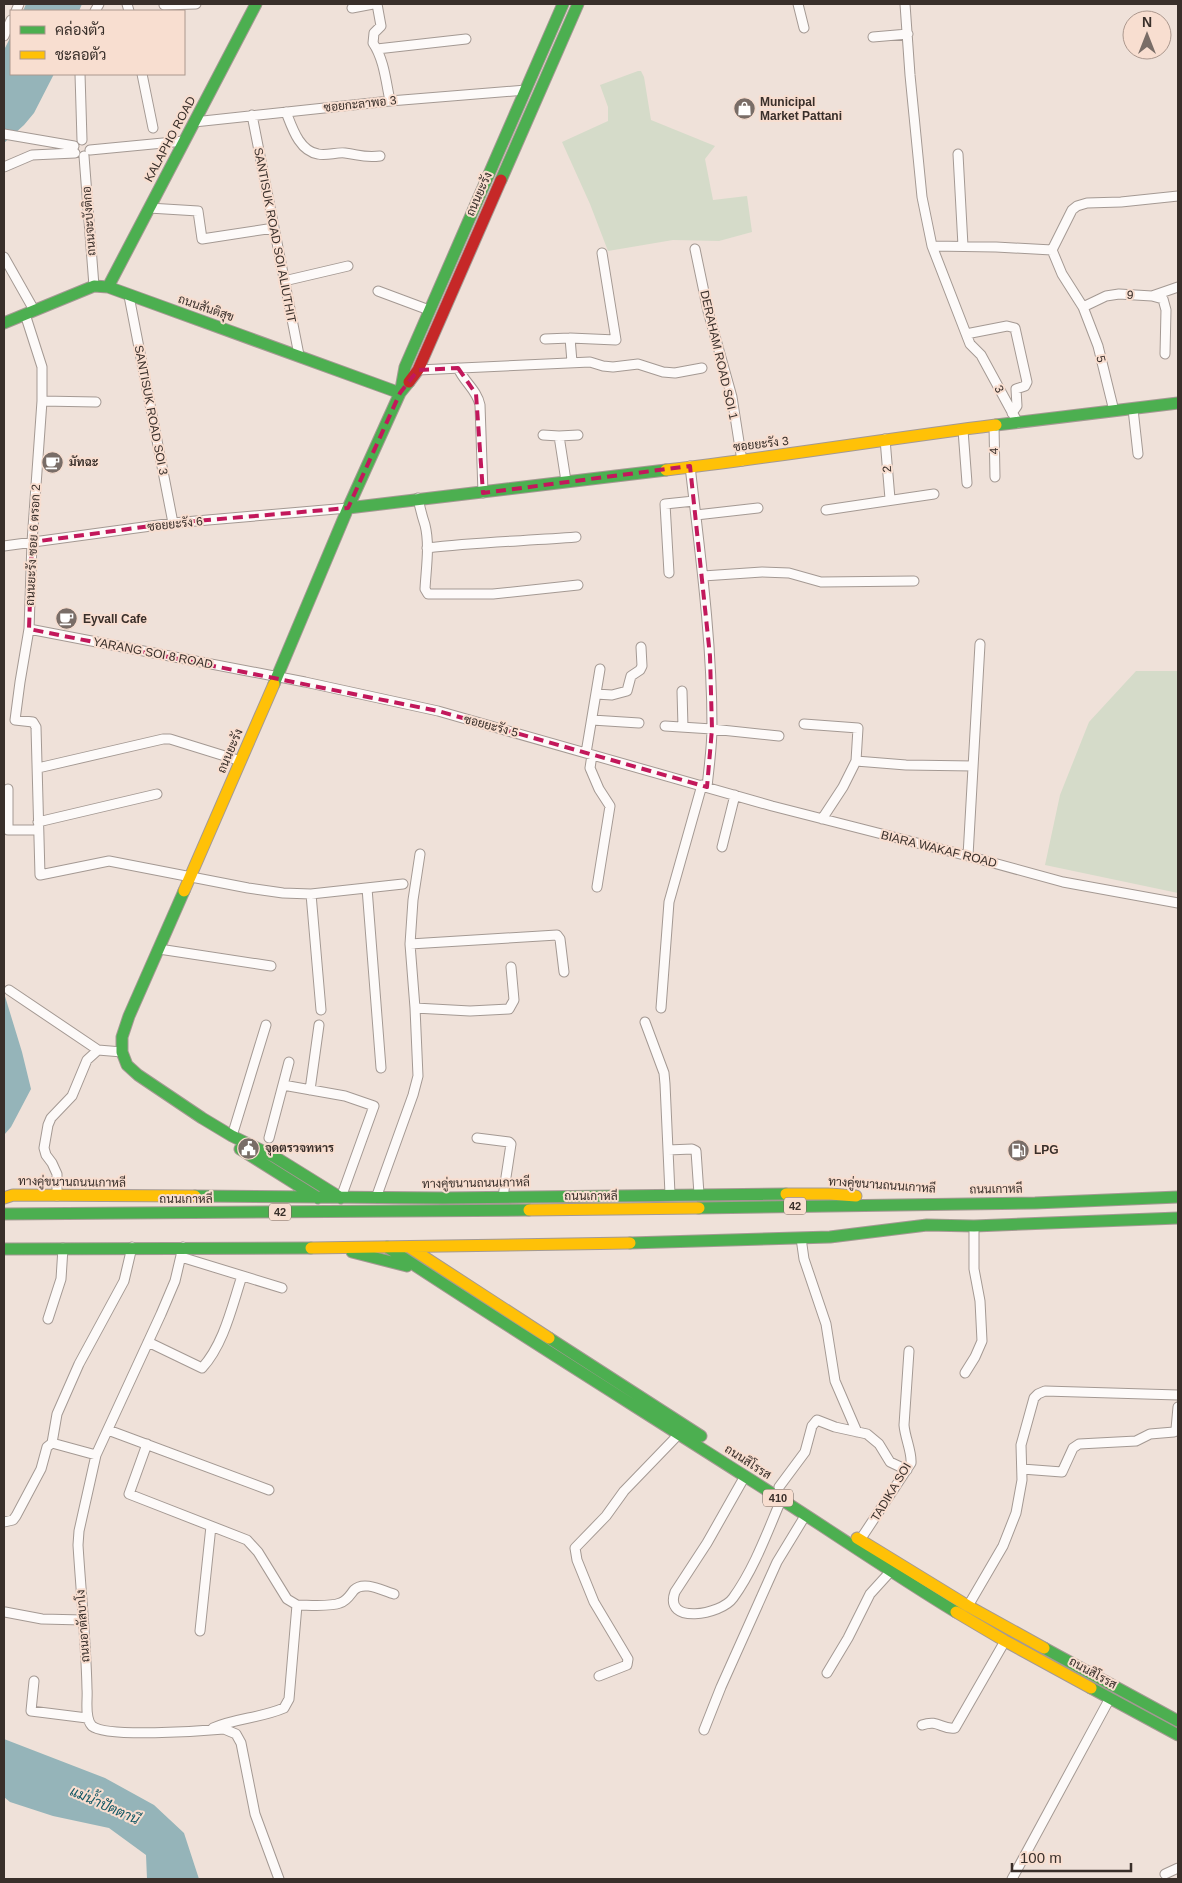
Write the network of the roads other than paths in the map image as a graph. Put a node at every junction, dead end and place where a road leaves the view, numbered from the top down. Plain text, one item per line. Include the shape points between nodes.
1 (196, 4) edge
2 (256, 4) edge
3 (375, 4) edge
4 (563, 4) edge
5 (578, 4) edge
6 (798, 4) edge
7 (905, 4) edge
8 (164, 5) dead end
9 (352, 8) dead end
10 (10, 22) edge
11 (804, 28) dead end
12 (908, 34) junction
13 (4, 36) edge
14 (873, 37) dead end
15 (466, 39) dead end
16 (377, 49) junction
17 (80, 75) edge
18 (142, 75) edge
19 (526, 90) junction
20 (390, 101) junction
21 (286, 112) junction
22 (252, 115) junction
23 (194, 122) junction
24 (153, 128) dead end
25 (4, 134) edge
26 (35, 141) junction
27 (184, 141) junction
28 (77, 147) junction
29 (87, 153) junction
30 (958, 154) dead end
31 (32, 155) junction
32 (380, 156) dead end
33 (4, 167) edge
34 (1178, 196) edge
35 (475, 205) junction
36 (149, 208) junction
37 (487, 211) junction
38 (274, 228) junction
39 (932, 246) junction
40 (963, 246) junction
41 (695, 249) dead end
42 (1052, 250) junction
43 (602, 253) dead end
44 (4, 257) edge
45 (348, 266) dead end
46 (284, 281) junction
47 (94, 286) junction
48 (108, 287) junction
49 (1178, 287) edge
50 (378, 291) dead end
51 (129, 296) junction
52 (1152, 296) junction
53 (1083, 308) junction
54 (429, 310) junction
55 (30, 312) junction
56 (4, 323) edge
57 (966, 334) junction
58 (570, 338) junction
59 (545, 339) dead end
60 (1164, 354) dead end
61 (299, 355) junction
62 (572, 362) junction
63 (458, 368) junction
64 (702, 368) dead end
65 (418, 370) junction
66 (400, 393) junction
67 (42, 401) junction
68 (96, 402) dead end
69 (1178, 403) edge
70 (1133, 409) junction
71 (1114, 411) junction
72 (1015, 418) junction
73 (994, 426) junction
74 (963, 430) junction
75 (542, 435) dead end
76 (578, 435) dead end
77 (558, 436) junction
78 (885, 439) junction
79 (1138, 454) dead end
80 (742, 461) junction
81 (690, 466) junction
82 (995, 477) dead end
83 (566, 481) junction
84 (967, 483) dead end
85 (483, 493) junction
86 (934, 494) dead end
87 (418, 498) junction
88 (890, 499) junction
89 (694, 501) junction
90 (348, 508) junction
91 (758, 508) dead end
92 (826, 510) dead end
93 (696, 516) junction
94 (173, 523) junction
95 (576, 537) dead end
96 (32, 542) junction
97 (4, 546) edge
98 (427, 548) junction
99 (669, 573) dead end
100 (703, 576) junction
101 (914, 581) dead end
102 (578, 586) dead end
103 (30, 629) junction
104 (980, 644) dead end
105 (641, 647) dead end
106 (600, 669) dead end
107 (277, 677) junction
108 (682, 691) dead end
109 (596, 694) junction
110 (592, 720) junction
111 (639, 723) dead end
112 (804, 724) dead end
113 (665, 726) dead end
114 (683, 727) junction
115 (712, 729) junction
116 (779, 736) dead end
117 (589, 754) junction
118 (240, 761) junction
119 (856, 761) junction
120 (973, 766) junction
121 (38, 768) junction
122 (705, 786) junction
123 (8, 789) dead end
124 (157, 794) dead end
125 (735, 795) junction
126 (822, 819) junction
127 (38, 826) junction
128 (722, 847) dead end
129 (420, 854) dead end
130 (968, 856) junction
131 (190, 877) junction
132 (403, 884) dead end
133 (597, 887) dead end
134 (367, 888) junction
135 (311, 894) junction
136 (1178, 902) edge
137 (410, 944) junction
138 (159, 949) junction
139 (271, 966) dead end
140 (511, 968) dead end
141 (564, 972) dead end
142 (8, 990) dead end
143 (416, 1008) junction
144 (662, 1008) dead end
145 (321, 1010) dead end
146 (645, 1022) dead end
147 (266, 1025) dead end
148 (319, 1025) dead end
149 (98, 1050) junction
150 (122, 1052) junction
151 (289, 1062) dead end
152 (380, 1068) dead end
153 (283, 1085) junction
154 (310, 1090) junction
155 (177, 1102) junction
156 (232, 1136) junction
157 (269, 1138) dead end
158 (477, 1138) dead end
159 (668, 1150) junction
160 (276, 1171) junction
161 (670, 1194) junction
162 (699, 1194) junction
163 (342, 1195) junction
164 (57, 1196) junction
165 (265, 1197) junction
166 (503, 1197) junction
167 (1178, 1197) edge
168 (4, 1198) edge
169 (318, 1198) junction
170 (376, 1198) junction
171 (1035, 1203) junction
172 (950, 1204) junction
173 (4, 1213) edge
174 (1178, 1218) edge
175 (1058, 1223) junction
176 (974, 1226) junction
177 (802, 1238) junction
178 (464, 1245) junction
179 (132, 1247) junction
180 (387, 1247) junction
181 (409, 1247) junction
182 (63, 1248) junction
183 (335, 1248) junction
184 (4, 1249) edge
185 (182, 1252) junction
186 (425, 1272) junction
187 (242, 1276) junction
188 (453, 1276) junction
189 (282, 1288) dead end
190 (48, 1319) dead end
191 (148, 1342) junction
192 (909, 1351) dead end
193 (965, 1373) dead end
194 (1178, 1395) edge
195 (1178, 1407) edge
196 (108, 1430) junction
197 (857, 1432) junction
198 (679, 1434) junction
199 (52, 1443) junction
200 (147, 1444) junction
201 (96, 1455) junction
202 (1022, 1469) junction
203 (906, 1470) junction
204 (745, 1476) junction
205 (779, 1486) junction
206 (269, 1490) dead end
207 (781, 1500) junction
208 (804, 1516) junction
209 (4, 1522) edge
210 (211, 1526) junction
211 (860, 1540) junction
212 (890, 1572) junction
213 (394, 1594) dead end
214 (298, 1605) junction
215 (968, 1606) junction
216 (5, 1612) edge
217 (83, 1620) junction
218 (200, 1631) dead end
219 (1005, 1641) junction
220 (827, 1674) dead end
221 (599, 1676) dead end
222 (34, 1681) dead end
223 (1110, 1698) junction
224 (88, 1718) junction
225 (1178, 1721) edge
226 (922, 1725) dead end
227 (208, 1730) junction
228 (704, 1730) dead end
229 (1178, 1735) edge
230 (1178, 1868) edge
231 (1165, 1874) dead end
232 (279, 1879) edge
233 (1012, 1879) edge

1 - 8 street
2 - 23 main road, KALAPHO ROAD
3 - 9 street
3 - 16 street via 381,26 373,38
4 - 19 main road, ถนนยะรัง
5 - 37 main road, ถนนยะรัง
6 - 11 street
7 - 12 street, 3
10 - 13 street
12 - 14 street
12 - 39 street, 3 via 922,196
15 - 16 street
16 - 20 street
17 - 28 street
18 - 24 street
19 - 20 street, ซอยกะลาพอ 3
19 - 35 main road, ถนนยะรัง
20 - 21 street, ซอยกะลาพอ 3
21 - 22 street, ซอยกะลาพอ 3
21 - 32 street via 300,141 315,154
22 - 23 street, ซอยกะลาพอ 3
22 - 38 street, SANTISUK ROAD SOI ALIUTHIT
23 - 27 main road, KALAPHO ROAD
25 - 26 street
26 - 28 street
26 - 31 street
27 - 29 street
27 - 36 main road, KALAPHO ROAD
28 - 29 street via 79,156
28 - 29 street via 87,142
28 - 31 street
29 - 47 street, ถนนจะบังติกอ
30 - 40 street
31 - 33 street
34 - 42 street via 1077,206
35 - 37 main road
35 - 54 main road, ถนนยะรัง
36 - 38 street via 198,211 202,239
36 - 48 main road, KALAPHO ROAD
37 - 65 main road, ถนนยะรัง
38 - 46 street, SANTISUK ROAD SOI ALIUTHIT
39 - 40 street
39 - 57 street, 3
40 - 42 street
41 - 80 street, DERAHAM ROAD SOI 1 via 732,397
42 - 53 street, 5
43 - 58 street via 616,340
44 - 55 street, ถนนยะรัง ซอย 6 ตรอก 2
45 - 46 street
46 - 61 street, SANTISUK ROAD SOI ALIUTHIT
47 - 48 main road, ถนนสันติสุข
47 - 55 main road, ถนนสันติสุข
48 - 51 main road, ถนนสันติสุข
49 - 52 street, 9
50 - 54 street
51 - 61 main road, ถนนสันติสุข
51 - 94 street, SANTISUK ROAD SOI 3
52 - 53 street, 9 via 1106,296
52 - 60 street via 1163,299 1166,310
53 - 71 street, 5 via 1098,346
54 - 66 main road, ถนนยะรัง via 404,366
55 - 56 main road, ถนนสันติสุข
55 - 67 street, ถนนยะรัง ซอย 6 ตรอก 2 via 42,367
57 - 72 street, 3
57 - 72 street via 1007,326 1014,328 1026,382 1025,386 1016,389
58 - 59 street
58 - 62 street
61 - 66 main road, ถนนสันติสุข
62 - 63 street
62 - 64 street via 612,367 638,364 675,373
63 - 65 street
63 - 85 street via 480,405
65 - 66 main road, ถนนยะรัง
66 - 90 main road, ถนนยะรัง
67 - 68 street
67 - 96 street, ถนนยะรัง ซอย 6 ตรอก 2
69 - 70 main road, ซอยยะรัง 3
70 - 71 main road, ซอยยะรัง 3
70 - 79 street
71 - 72 main road, ซอยยะรัง 3
72 - 73 main road, ซอยยะรัง 3
73 - 74 main road, ซอยยะรัง 3
73 - 82 street, 4
74 - 78 main road, ซอยยะรัง 3
74 - 84 street
75 - 77 street
76 - 77 street
77 - 83 street
78 - 80 main road, ซอยยะรัง 3
78 - 88 street, 2
80 - 81 main road, ซอยยะรัง 3
81 - 83 main road, ซอยยะรัง 3
81 - 89 street
83 - 85 main road, ซอยยะรัง 3
85 - 87 main road, ซอยยะรัง 3
86 - 88 street
87 - 90 main road, ซอยยะรัง 3
87 - 98 street
88 - 92 street
89 - 93 street
89 - 99 street via 664,504
90 - 94 street, ซอยยะรัง 6
90 - 107 main road, ถนนยะรัง
91 - 93 street
93 - 100 street
94 - 96 street, ซอยยะรัง 6
95 - 98 street via 473,542
96 - 97 street, ซอยยะรัง 6
96 - 103 street, ถนนยะรัง ซอย 6 ตรอก 2
98 - 102 street via 425,589 428,594 493,594
100 - 101 street via 762,572 789,573 821,582
100 - 115 street
103 - 107 street, YARANG SOI 8 ROAD
103 - 121 street, ถนนยะรัง ซอย 6 ตรอก 2 via 15,720 35,724
104 - 120 street
105 - 109 street via 642,666 631,676 627,691 612,695
106 - 109 street
107 - 117 street, ซอยยะรัง 5 via 438,711
107 - 118 main road, ถนนยะรัง
108 - 114 street
109 - 110 street
110 - 111 street
110 - 117 street
112 - 119 street via 858,728
113 - 114 street
114 - 115 street
115 - 116 street
115 - 122 street
117 - 122 street, ซอยยะรัง 5
117 - 133 street via 592,773 610,806
118 - 121 street via 163,738
118 - 131 main road, ถนนยะรัง
119 - 120 street
119 - 126 street
120 - 130 street
121 - 127 street
122 - 125 street, BIARA WAKAF ROAD
122 - 144 street via 669,902
123 - 127 street via 8,830
124 - 127 street
125 - 126 street, BIARA WAKAF ROAD
125 - 128 street
126 - 130 street, BIARA WAKAF ROAD
127 - 131 street via 40,875 110,861
129 - 137 street
130 - 136 street, BIARA WAKAF ROAD via 1063,882
131 - 135 street via 283,893
131 - 138 main road, ถนนยะรัง
132 - 134 street
134 - 135 street
134 - 152 street
135 - 145 street
137 - 141 street via 557,936
137 - 143 street
138 - 139 street
138 - 150 main road, ถนนยะรัง via 129,1016 122,1037
140 - 143 street via 514,1000 509,1008 470,1011
142 - 149 street
143 - 170 street via 418,1076
146 - 159 street via 664,1073
147 - 156 street
148 - 154 street
149 - 150 street
149 - 164 street via 88,1060 72,1096 48,1125 44,1148 57,1174
150 - 155 main road via 127,1065
151 - 153 street
153 - 154 street
153 - 157 street
154 - 163 street via 345,1096 374,1106
155 - 156 main road
155 - 160 main road via 202,1124
156 - 163 main road
158 - 166 street via 511,1144
159 - 161 street
159 - 162 street via 696,1151
160 - 165 main road via 278,1183 274,1191
160 - 169 main road
161 - 162 main road, ทางคู่ขนานถนนเกาหลี
161 - 166 main road, ทางคู่ขนานถนนเกาหลี
162 - 172 main road, ทางคู่ขนานถนนเกาหลี via 830,1194
163 - 169 main road, ทางคู่ขนานถนนเกาหลี
163 - 170 main road, ทางคู่ขนานถนนเกาหลี
164 - 165 main road, ทางคู่ขนานถนนเกาหลี
164 - 168 main road, ทางคู่ขนานถนนเกาหลี via 13,1195
165 - 169 main road, ทางคู่ขนานถนนเกาหลี
165 - 173 main road via 210,1204
166 - 170 main road, ทางคู่ขนานถนนเกาหลี
167 - 171 main road, ถนนเกาหลี / 42
171 - 172 main road, ถนนเกาหลี / 42
171 - 175 main road
172 - 173 main road, ถนนเกาหลี / 42
174 - 175 main road
175 - 176 main road
176 - 177 main road via 927,1226
176 - 193 street via 974,1269 982,1340
177 - 178 main road via 650,1244
177 - 197 street via 804,1259 826,1324 835,1381
178 - 181 main road
178 - 188 main road via 446,1256
179 - 182 main road
179 - 185 main road
179 - 199 street via 121,1288 79,1364 57,1414
180 - 181 main road
180 - 183 main road
180 - 186 main road, ถนนสิโรรส / 410
181 - 188 main road, ถนนสิโรรส / 410
182 - 184 main road
182 - 190 street via 61,1278
183 - 185 main road
183 - 186 main road
185 - 187 street
185 - 191 street, ถนนอาตัสบาโง via 175,1281
186 - 198 main road, ถนนสิโรรส / 410
187 - 189 street
187 - 191 street via 224,1330 202,1368
188 - 205 main road, ถนนสิโรรส / 410
191 - 196 street, ถนนอาตัสบาโง
192 - 203 street, TADIKA SOI via 904,1425 911,1464
194 - 202 street via 1078,1391 1038,1394 1034,1398 1021,1445
195 - 202 street via 1174,1432 1150,1434 1136,1441 1079,1444 1073,1448 1062,1472
196 - 200 street
196 - 201 street, ถนนอาตัสบาโง
197 - 203 street via 873,1438 890,1462
197 - 205 street via 814,1421 805,1452
198 - 204 main road, ถนนสิโรรส / 410
198 - 221 street via 575,1548 594,1602 628,1659 627,1665
199 - 201 street
199 - 209 street via 47,1447 40,1469 16,1516
200 - 206 street
200 - 210 street via 129,1494
201 - 217 street, ถนนอาตัสบาโง via 79,1531
202 - 215 street via 1021,1490 1011,1530
203 - 211 street, TADIKA SOI
204 - 207 main road, ถนนสิโรรส / 410
204 - 207 street via 707,1543 674,1592 673,1605 678,1610 700,1614 716,1610 732,1600 753,1564
205 - 211 main road, ถนนสิโรรส / 410
207 - 208 main road, ถนนสิโรรส / 410
208 - 212 main road, ถนนสิโรรส / 410
208 - 228 street via 777,1562
210 - 214 street via 250,1542 287,1599
210 - 218 street
211 - 215 main road, ถนนสิโรรส / 410
212 - 219 main road, ถนนสิโรรส / 410
212 - 220 street via 870,1594
213 - 214 street via 360,1586 339,1604
214 - 227 street via 288,1699 284,1708
215 - 225 main road, ถนนสิโรรส / 410
216 - 217 street via 42,1619
217 - 224 street, ถนนอาตัสบาโง
219 - 223 main road, ถนนสิโรรส / 410
219 - 226 street via 955,1728 934,1722
222 - 224 street via 31,1711
223 - 229 main road, ถนนสิโรรส / 410
223 - 233 street
224 - 227 street via 92,1726 103,1731
227 - 232 street via 224,1729 236,1734 242,1743 255,1814
230 - 231 street

